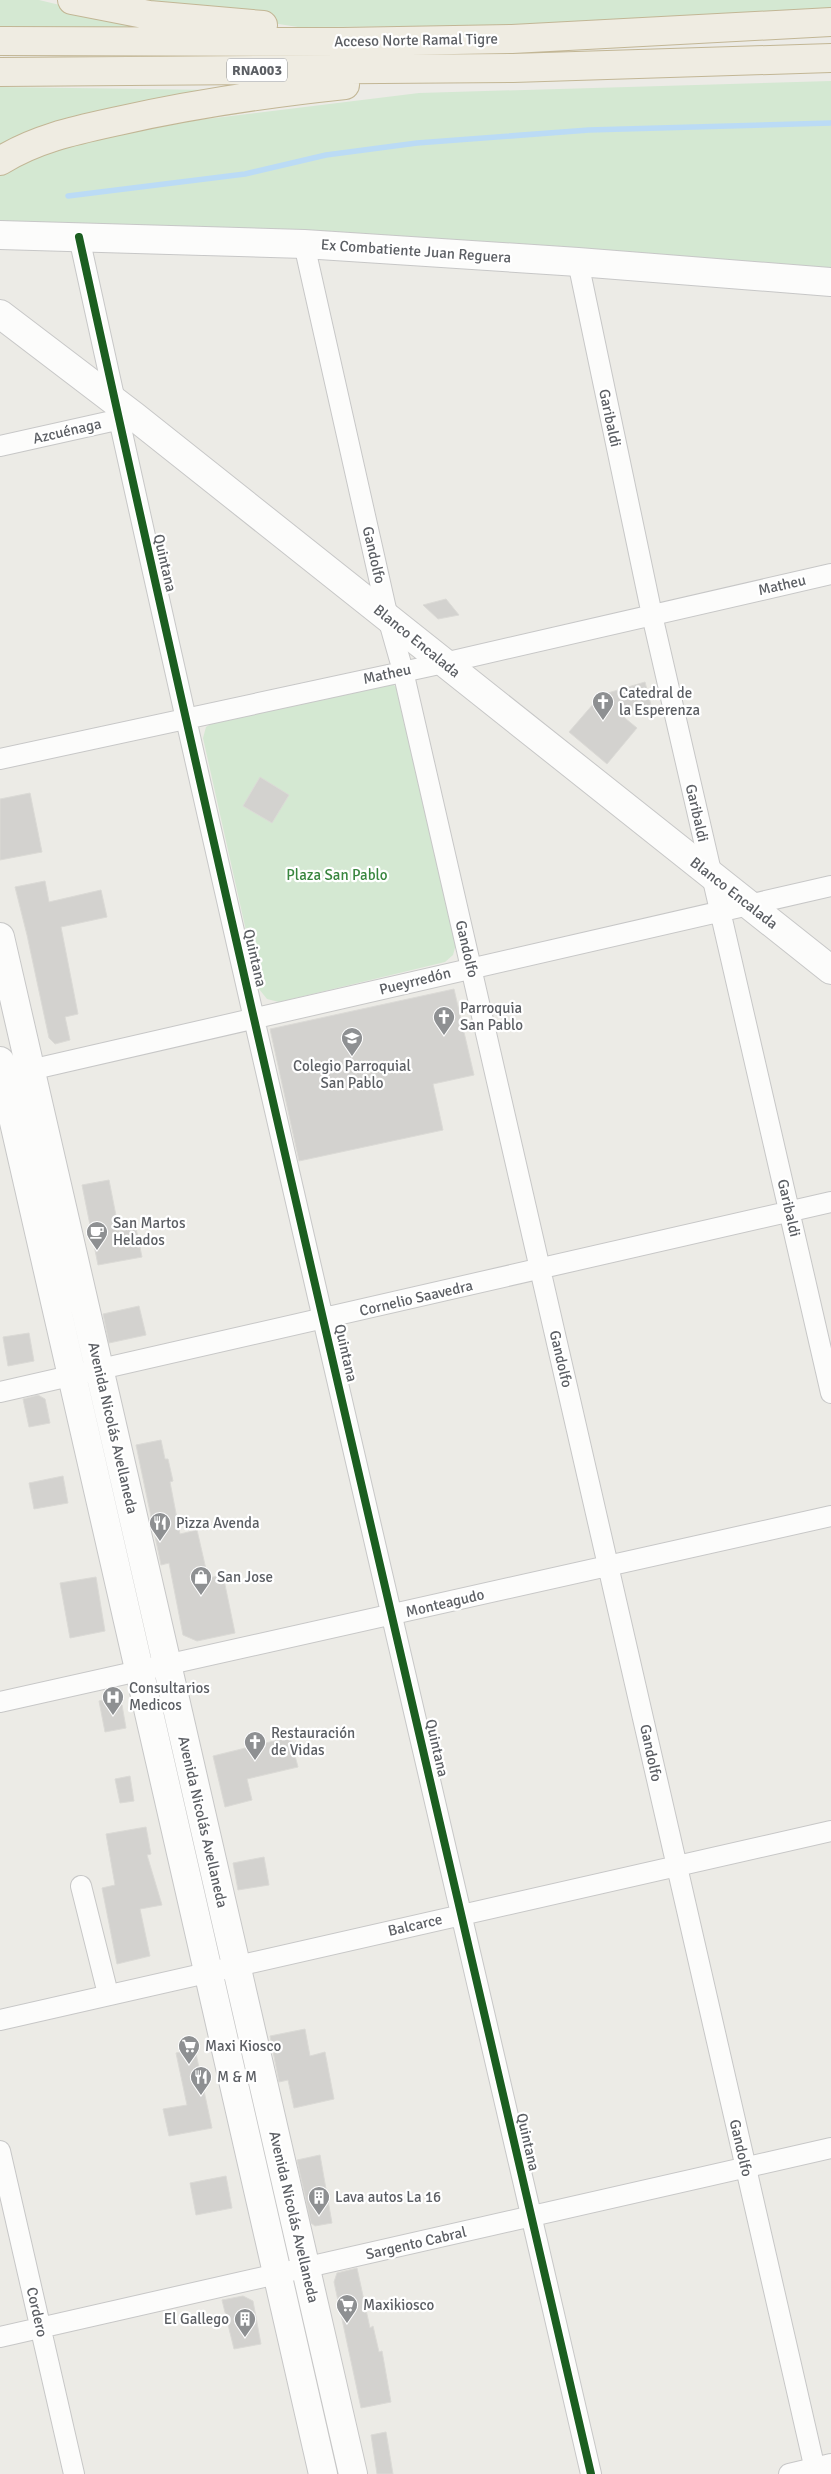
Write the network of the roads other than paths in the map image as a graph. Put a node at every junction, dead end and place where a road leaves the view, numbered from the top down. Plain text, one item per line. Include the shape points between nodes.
1 (72, 0) edge
2 (831, 17) edge
3 (831, 22) edge
4 (785, 25) junction
5 (512, 39) junction
6 (0, 41) edge
7 (831, 58) edge
8 (792, 60) junction
9 (831, 62) edge
10 (513, 68) junction
11 (0, 72) edge
12 (0, 161) edge
13 (0, 235) edge
14 (79, 237) junction
15 (304, 244) junction
16 (578, 262) junction
17 (831, 282) edge
18 (0, 314) edge
19 (123, 412) junction
20 (0, 446) edge
21 (831, 574) edge
22 (652, 615) junction
23 (388, 618) junction
24 (444, 663) junction
25 (403, 671) junction
26 (187, 719) junction
27 (0, 759) edge
28 (712, 876) junction
29 (831, 886) edge
30 (748, 905) junction
31 (720, 911) junction
32 (0, 936) edge
33 (472, 967) junction
34 (831, 970) edge
35 (255, 1020) junction
36 (32, 1070) junction
37 (1, 1071) edge
38 (831, 1202) edge
39 (790, 1213) junction
40 (539, 1270) junction
41 (324, 1319) junction
42 (99, 1370) junction
43 (72, 1376) junction
44 (0, 1392) edge
45 (831, 1393) edge
46 (831, 1516) edge
47 (610, 1566) junction
48 (392, 1614) junction
49 (168, 1664) junction
50 (140, 1671) junction
51 (0, 1702) edge
52 (831, 1831) edge
53 (676, 1866) junction
54 (81, 1886) dead end
55 (461, 1915) junction
56 (235, 1966) junction
57 (209, 1972) junction
58 (108, 1994) junction
59 (0, 2020) edge
60 (831, 2148) edge
61 (0, 2150) edge
62 (746, 2168) junction
63 (531, 2217) junction
64 (306, 2268) junction
65 (278, 2274) junction
66 (41, 2328) junction
67 (0, 2337) edge
68 (820, 2469) edge
69 (74, 2474) edge
70 (324, 2474) edge
71 (353, 2474) edge
72 (591, 2474) edge
73 (789, 2474) edge

1 - 5 highway via 148,15 194,20
2 - 4 highway
3 - 4 highway, Acceso Norte Ramal Tigre / RNA003
4 - 5 highway, Acceso Norte Ramal Tigre / RNA003
5 - 6 highway, Acceso Norte Ramal Tigre / RNA003
7 - 8 highway, Acceso Norte Ramal Tigre / RNA003
8 - 9 highway
8 - 10 highway, Acceso Norte Ramal Tigre / RNA003
10 - 11 highway, Acceso Norte Ramal Tigre / RNA003
10 - 12 highway via 265,93 205,103 42,140
13 - 14 main road, Ex Combatiente Juan Reguera
14 - 15 main road, Ex Combatiente Juan Reguera
14 - 19 street, Quintana
15 - 16 main road, Ex Combatiente Juan Reguera
15 - 23 street, Gandolfo
16 - 17 main road, Ex Combatiente Juan Reguera
16 - 22 street, Garibaldi
18 - 19 main road, Blanco Encalada
19 - 20 street, Azcuénaga
19 - 23 main road, Blanco Encalada
19 - 26 street, Quintana
21 - 22 street, Matheu
22 - 24 street, Matheu
22 - 28 street, Garibaldi
23 - 24 main road, Blanco Encalada
23 - 25 street, Gandolfo
24 - 25 street, Matheu
24 - 28 main road, Blanco Encalada
25 - 26 street, Matheu
25 - 33 street, Gandolfo
26 - 27 street, Matheu
26 - 35 street, Quintana
28 - 30 main road, Blanco Encalada
28 - 31 street, Garibaldi
29 - 30 street, Pueyrredón
30 - 31 street, Pueyrredón
30 - 34 main road, Blanco Encalada
31 - 33 street, Pueyrredón
31 - 39 street, Garibaldi
32 - 36 main road, Avenida Nicolás Avellaneda
33 - 35 street, Pueyrredón
33 - 40 street, Gandolfo
35 - 36 street, Pueyrredón
35 - 41 street, Quintana
36 - 37 street, Pueyrredón
36 - 42 main road, Avenida Nicolás Avellaneda
37 - 43 main road, Avenida Nicolás Avellaneda
38 - 39 street, Cornelio Saavedra
39 - 40 street, Cornelio Saavedra
39 - 45 street, Garibaldi
40 - 41 street, Cornelio Saavedra
40 - 47 street, Gandolfo
41 - 42 street, Cornelio Saavedra
41 - 48 street, Quintana
42 - 43 street, Cornelio Saavedra
42 - 49 main road, Avenida Nicolás Avellaneda
43 - 44 street, Cornelio Saavedra
43 - 50 main road, Avenida Nicolás Avellaneda
46 - 47 street, Monteagudo
47 - 48 street, Monteagudo
47 - 53 street, Gandolfo
48 - 49 street, Monteagudo
48 - 55 street, Quintana
49 - 50 street, Monteagudo
49 - 56 main road, Avenida Nicolás Avellaneda
50 - 51 street, Monteagudo
50 - 57 main road, Avenida Nicolás Avellaneda
52 - 53 street, Balcarce
53 - 55 street, Balcarce
53 - 62 street, Gandolfo
54 - 58 street
55 - 56 street, Balcarce
55 - 63 street, Quintana
56 - 57 street, Balcarce
56 - 64 main road, Avenida Nicolás Avellaneda
57 - 58 street, Balcarce
57 - 65 main road, Avenida Nicolás Avellaneda
58 - 59 street, Balcarce
60 - 62 street, Sargento Cabral
61 - 66 street, Cordero
62 - 63 street, Sargento Cabral
62 - 68 street, Gandolfo
63 - 64 street, Sargento Cabral
63 - 72 street, Quintana
64 - 65 street, Sargento Cabral
64 - 71 main road, Avenida Nicolás Avellaneda
65 - 66 street, Sargento Cabral
65 - 70 main road, Avenida Nicolás Avellaneda
66 - 67 street, Sargento Cabral
66 - 69 street, Cordero
68 - 73 street

